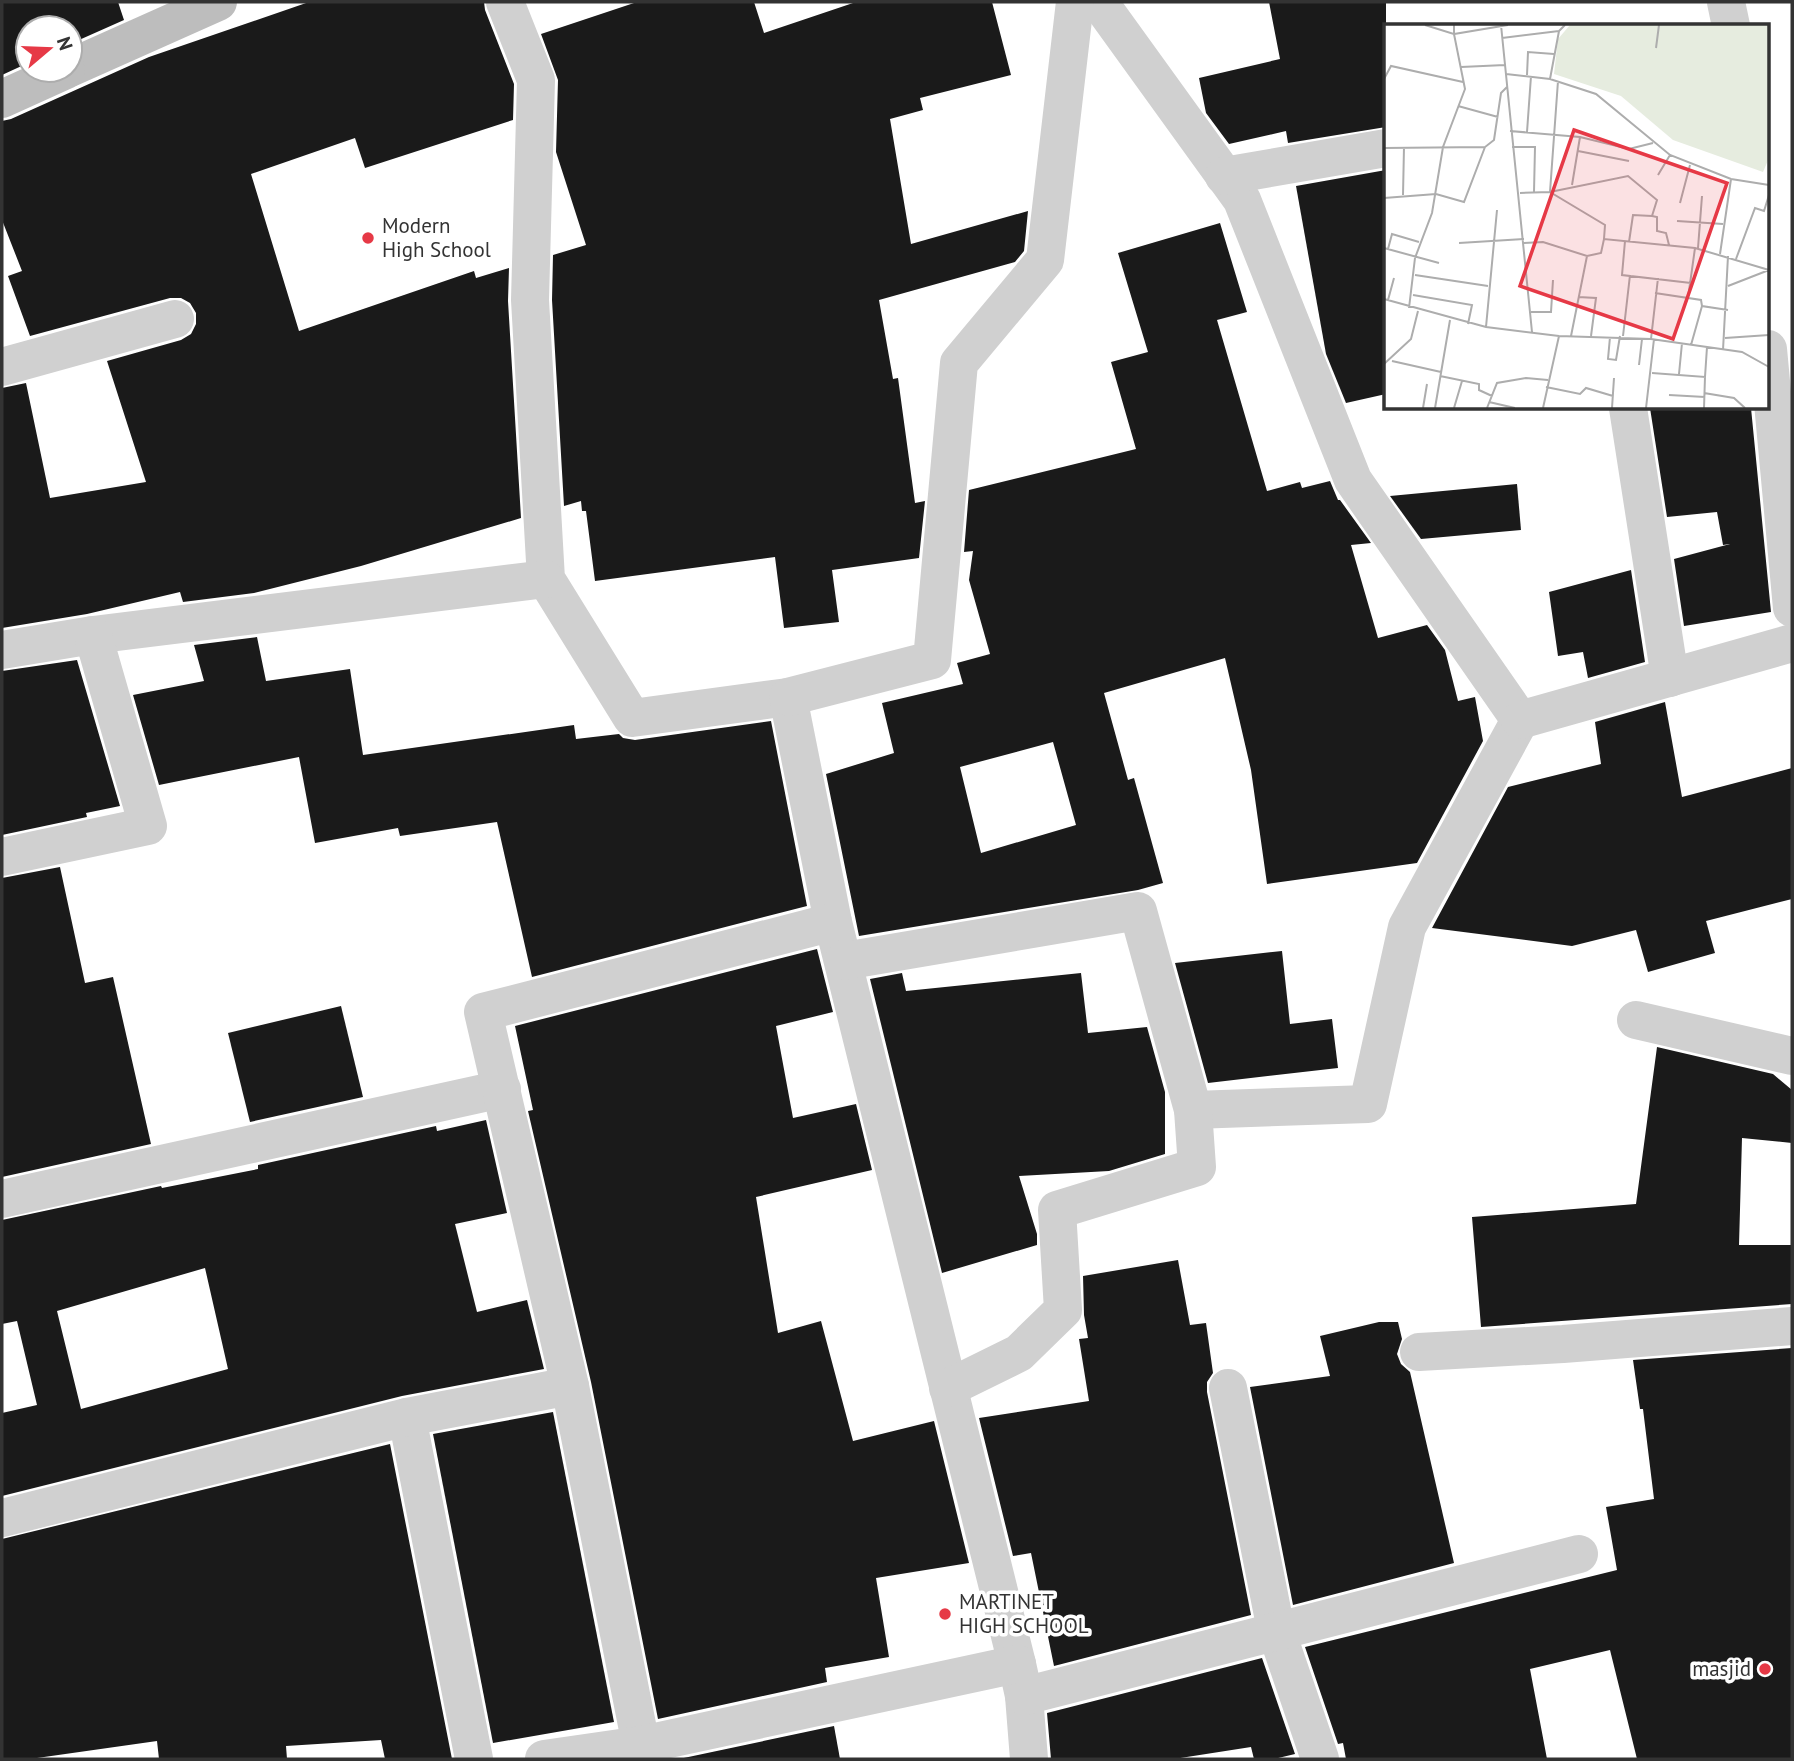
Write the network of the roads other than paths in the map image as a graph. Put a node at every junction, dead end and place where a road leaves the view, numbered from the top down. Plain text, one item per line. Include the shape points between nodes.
1 (218, 2) edge
2 (505, 2) edge
3 (1075, 2) edge
4 (1099, 2) edge
5 (1727, 2) edge
6 (1731, 24) edge
7 (84, 62) edge
8 (35, 84) edge
9 (2, 99) edge
10 (1384, 148) edge
11 (1224, 176) junction
12 (175, 319) dead end
13 (2, 367) edge
14 (1770, 371) edge
15 (1628, 410) edge
16 (546, 579) junction
17 (1792, 608) edge
18 (93, 635) junction
19 (1792, 643) edge
20 (2, 650) edge
21 (1670, 678) junction
22 (788, 697) junction
23 (1520, 720) junction
24 (2, 857) edge
25 (833, 922) junction
26 (844, 961) junction
27 (1636, 1020) dead end
28 (1792, 1056) edge
29 (502, 1089) junction
30 (1193, 1110) junction
31 (2, 1199) edge
32 (1792, 1326) edge
33 (1419, 1352) dead end
34 (570, 1387) junction
35 (948, 1388) junction
36 (1228, 1388) dead end
37 (407, 1418) junction
38 (2, 1518) edge
39 (1579, 1554) dead end
40 (1276, 1630) junction
41 (1021, 1680) junction
42 (641, 1745) junction
43 (474, 1759) edge
44 (544, 1759) edge
45 (1029, 1759) edge
46 (1320, 1759) edge

1 - 7 street
2 - 16 street via 536,80 530,300
3 - 22 street via 1045,260 959,363 932,660
4 - 11 street
5 - 6 street
8 - 9 street
10 - 11 street
11 - 23 street via 1242,200 1353,480
12 - 13 street
14 - 17 street
15 - 21 street
16 - 18 street
16 - 22 street via 632,718
18 - 20 street
18 - 24 street via 148,827
19 - 21 street
21 - 23 street
22 - 25 street
23 - 30 street via 1407,927 1368,1104
25 - 26 street
25 - 29 street via 483,1012
26 - 30 street via 1138,911
26 - 35 street
27 - 28 street
29 - 31 street
29 - 34 street
30 - 35 street via 1197,1167 1057,1210 1063,1310 1019,1353
32 - 33 street
34 - 37 street
34 - 42 street
35 - 41 street
36 - 40 street
37 - 38 street
37 - 43 street
39 - 40 street
40 - 41 street
40 - 46 street
41 - 42 street
41 - 45 street
42 - 44 street

